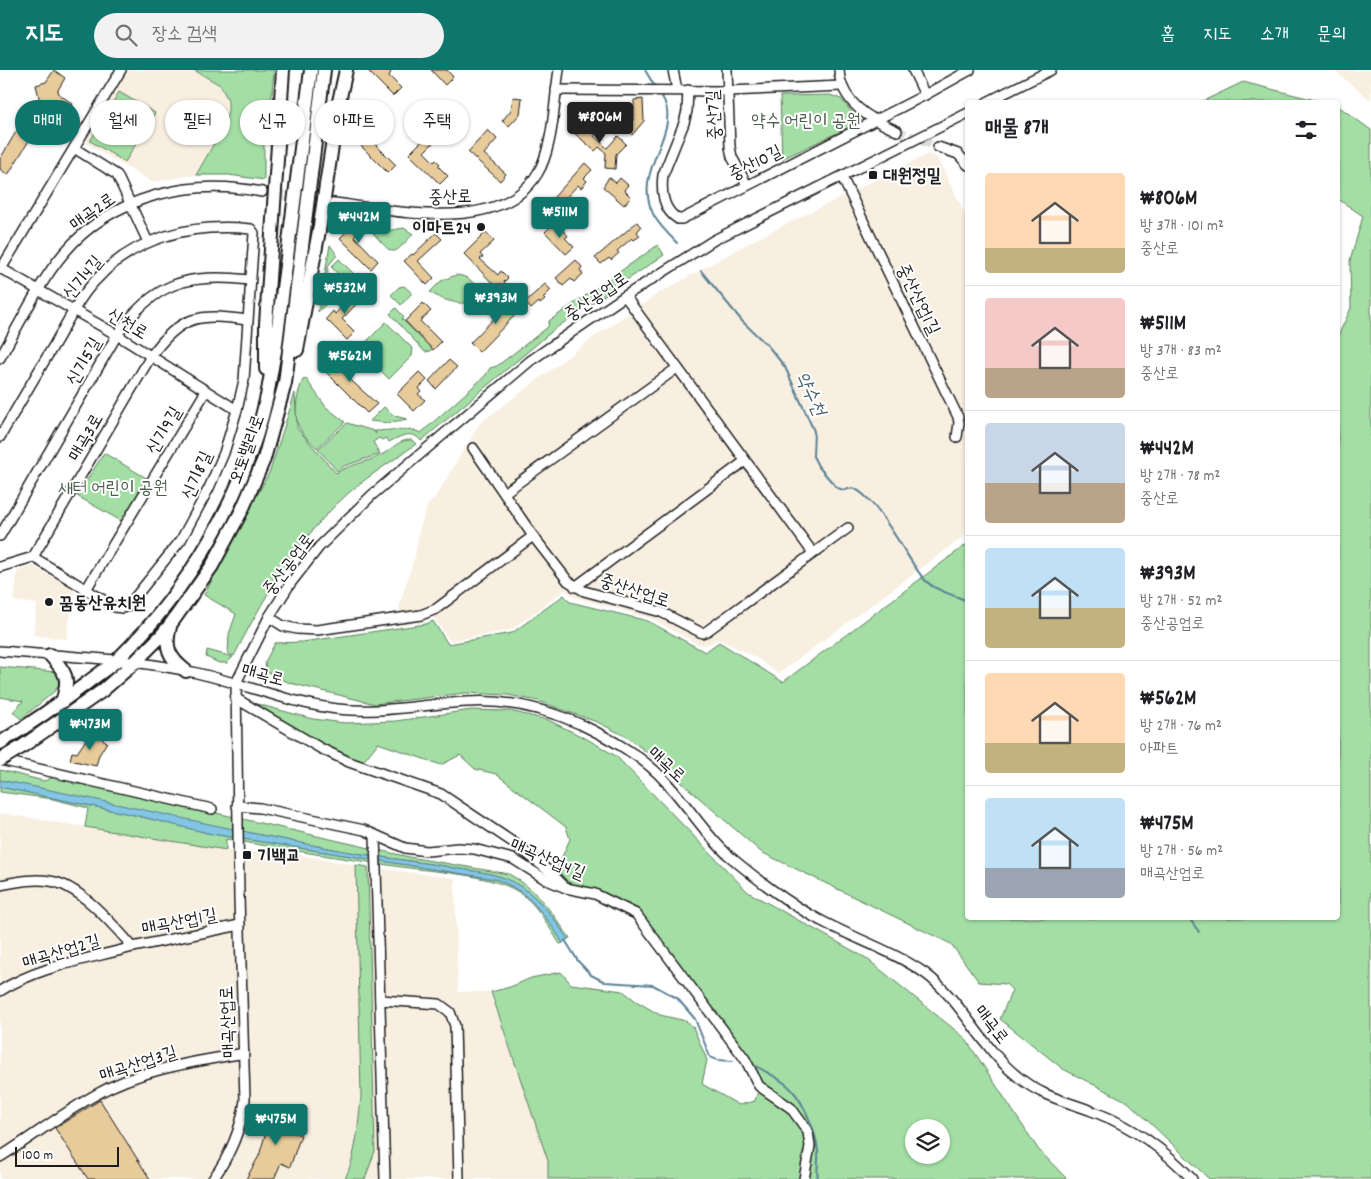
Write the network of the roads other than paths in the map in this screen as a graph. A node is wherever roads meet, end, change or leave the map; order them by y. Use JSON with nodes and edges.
{"nodes":[{"id":1,"x":120,"y":70,"type":"edge"},
{"id":2,"x":311,"y":70,"type":"edge"},
{"id":3,"x":324,"y":70,"type":"edge"},
{"id":4,"x":346,"y":70,"type":"edge"},
{"id":5,"x":559,"y":70,"type":"edge"},
{"id":6,"x":673,"y":70,"type":"edge"},
{"id":7,"x":727,"y":70,"type":"edge"},
{"id":8,"x":839,"y":70,"type":"edge"},
{"id":9,"x":913,"y":70,"type":"edge"},
{"id":10,"x":970,"y":70,"type":"edge"},
{"id":11,"x":1051,"y":70,"type":"edge"},
{"id":12,"x":282,"y":73,"type":"edge"},
{"id":13,"x":841,"y":86,"type":"junction"},
{"id":14,"x":556,"y":90,"type":"junction"},
{"id":15,"x":677,"y":90,"type":"junction"},
{"id":16,"x":688,"y":90,"type":"junction"},
{"id":17,"x":728,"y":91,"type":"junction"},
{"id":18,"x":925,"y":95,"type":"junction"},
{"id":19,"x":991,"y":100,"type":"edge"},
{"id":20,"x":965,"y":115,"type":"edge"},
{"id":21,"x":873,"y":120,"type":"junction"},
{"id":22,"x":897,"y":131,"type":"tunnel mouth"},
{"id":23,"x":938,"y":147,"type":"tunnel mouth"},
{"id":24,"x":74,"y":148,"type":"junction"},
{"id":25,"x":965,"y":162,"type":"edge"},
{"id":26,"x":842,"y":177,"type":"junction"},
{"id":27,"x":747,"y":185,"type":"junction"},
{"id":28,"x":262,"y":192,"type":"tunnel mouth"},
{"id":29,"x":334,"y":203,"type":"tunnel mouth"},
{"id":30,"x":131,"y":204,"type":"junction"},
{"id":31,"x":251,"y":229,"type":"joint"},
{"id":32,"x":148,"y":242,"type":"junction"},
{"id":33,"x":1,"y":268,"type":"edge"},
{"id":34,"x":250,"y":280,"type":"junction"},
{"id":35,"x":40,"y":290,"type":"junction"},
{"id":36,"x":625,"y":296,"type":"junction"},
{"id":37,"x":74,"y":310,"type":"junction"},
{"id":38,"x":248,"y":320,"type":"junction"},
{"id":39,"x":117,"y":335,"type":"junction"},
{"id":40,"x":151,"y":356,"type":"junction"},
{"id":41,"x":0,"y":358,"type":"edge"},
{"id":42,"x":677,"y":368,"type":"junction"},
{"id":43,"x":285,"y":383,"type":"junction"},
{"id":44,"x":206,"y":390,"type":"junction"},
{"id":45,"x":267,"y":397,"type":"junction"},
{"id":46,"x":237,"y":410,"type":"junction"},
{"id":47,"x":0,"y":436,"type":"edge"},
{"id":48,"x":957,"y":437,"type":"dead end"},
{"id":49,"x":473,"y":448,"type":"dead end"},
{"id":50,"x":745,"y":460,"type":"junction"},
{"id":51,"x":504,"y":493,"type":"junction"},
{"id":52,"x":848,"y":528,"type":"dead end"},
{"id":53,"x":0,"y":536,"type":"edge"},
{"id":54,"x":533,"y":536,"type":"junction"},
{"id":55,"x":813,"y":553,"type":"junction"},
{"id":56,"x":33,"y":558,"type":"junction"},
{"id":57,"x":0,"y":567,"type":"edge"},
{"id":58,"x":576,"y":587,"type":"junction"},
{"id":59,"x":87,"y":588,"type":"junction"},
{"id":60,"x":269,"y":617,"type":"junction"},
{"id":61,"x":170,"y":626,"type":"junction"},
{"id":62,"x":0,"y":651,"type":"edge"},
{"id":63,"x":50,"y":655,"type":"junction"},
{"id":64,"x":116,"y":661,"type":"junction"},
{"id":65,"x":134,"y":663,"type":"junction"},
{"id":66,"x":186,"y":671,"type":"junction"},
{"id":67,"x":236,"y":683,"type":"junction"},
{"id":68,"x":235,"y":698,"type":"junction"},
{"id":69,"x":62,"y":702,"type":"junction"},
{"id":70,"x":4,"y":741,"type":"edge"},
{"id":71,"x":0,"y":760,"type":"edge"},
{"id":72,"x":212,"y":808,"type":"dead end"},
{"id":73,"x":237,"y":810,"type":"junction"},
{"id":74,"x":375,"y":839,"type":"junction"},
{"id":75,"x":0,"y":884,"type":"edge"},
{"id":76,"x":566,"y":888,"type":"junction"},
{"id":77,"x":240,"y":925,"type":"junction"},
{"id":78,"x":133,"y":947,"type":"junction"},
{"id":79,"x":0,"y":991,"type":"edge"},
{"id":80,"x":380,"y":1000,"type":"junction"},
{"id":81,"x":244,"y":1053,"type":"junction"},
{"id":82,"x":4,"y":1155,"type":"edge"},
{"id":83,"x":213,"y":1179,"type":"edge"},
{"id":84,"x":385,"y":1179,"type":"edge"},
{"id":85,"x":459,"y":1179,"type":"edge"},
{"id":86,"x":804,"y":1179,"type":"edge"},
{"id":87,"x":1192,"y":1179,"type":"edge"}],
"edges":[{"from":1,"to":24,"type":"street"},
{"from":2,"to":45,"type":"highway","name":"오토밸리로"},
{"from":3,"to":43,"type":"highway","name":"오토밸리로"},
{"from":4,"to":43,"type":"highway"},
{"from":5,"to":14,"type":"street","name":"중산로"},
{"from":6,"to":15,"type":"street"},
{"from":7,"to":17,"type":"street","name":"중산7길"},
{"from":8,"to":13,"type":"street"},
{"from":9,"to":18,"type":"street"},
{"from":10,"to":18,"type":"street","name":"중산10길"},
{"from":11,"to":19,"type":"street"},
{"from":12,"to":45,"type":"highway"},
{"from":13,"to":17,"type":"street"},
{"from":13,"to":21,"type":"street"},
{"from":14,"to":15,"type":"street"},
{"from":14,"to":29,"type":"street","name":"중산로"},
{"from":15,"to":16,"type":"street"},
{"from":16,"to":17,"type":"street"},
{"from":16,"to":27,"type":"street","name":"중산10길"},
{"from":17,"to":27,"type":"street","name":"중산7길"},
{"from":18,"to":21,"type":"street","name":"중산10길"},
{"from":20,"to":26,"type":"street","name":"중산공업로"},
{"from":21,"to":22,"type":"street"},
{"from":21,"to":27,"type":"street","name":"중산10길"},
{"from":23,"to":25,"type":"street"},
{"from":24,"to":30,"type":"street"},
{"from":24,"to":33,"type":"street"},
{"from":26,"to":36,"type":"street","name":"중산공업로"},
{"from":26,"to":48,"type":"street","name":"중산산업1길"},
{"from":28,"to":30,"type":"street","name":"매곡2로"},
{"from":30,"to":32,"type":"street"},
{"from":30,"to":35,"type":"street","name":"매곡2로"},
{"from":31,"to":32,"type":"street","name":"신기4길"},
{"from":31,"to":34,"type":"street","name":"신기8길"},
{"from":32,"to":37,"type":"street","name":"신기4길"},
{"from":33,"to":35,"type":"street","name":"신천로"},
{"from":34,"to":38,"type":"street","name":"신기8길"},
{"from":34,"to":39,"type":"street","name":"신기5길"},
{"from":35,"to":37,"type":"street","name":"신천로"},
{"from":35,"to":41,"type":"street","name":"매곡2로"},
{"from":36,"to":42,"type":"street"},
{"from":36,"to":60,"type":"street","name":"중산공업로"},
{"from":37,"to":39,"type":"street","name":"신천로"},
{"from":37,"to":47,"type":"street","name":"신기4길"},
{"from":38,"to":40,"type":"street","name":"매곡3로"},
{"from":38,"to":46,"type":"street","name":"신기8길"},
{"from":39,"to":40,"type":"street","name":"신천로"},
{"from":39,"to":53,"type":"street","name":"신기5길"},
{"from":40,"to":44,"type":"street","name":"신천로"},
{"from":40,"to":56,"type":"street","name":"매곡3로"},
{"from":42,"to":50,"type":"street"},
{"from":42,"to":51,"type":"street"},
{"from":43,"to":61,"type":"highway","name":"오토밸리로"},
{"from":44,"to":46,"type":"street","name":"신천로"},
{"from":44,"to":59,"type":"street","name":"신기9길"},
{"from":45,"to":64,"type":"highway","name":"오토밸리로"},
{"from":46,"to":59,"type":"street","name":"신기8길"},
{"from":49,"to":51,"type":"street","name":"중산산업로"},
{"from":50,"to":55,"type":"street"},
{"from":50,"to":58,"type":"street"},
{"from":51,"to":54,"type":"street","name":"중산산업로"},
{"from":52,"to":55,"type":"street","name":"중산산업로"},
{"from":54,"to":58,"type":"street","name":"중산산업로"},
{"from":54,"to":60,"type":"street"},
{"from":55,"to":58,"type":"street","name":"중산산업로"},
{"from":56,"to":57,"type":"street"},
{"from":56,"to":59,"type":"street","name":"신기8길"},
{"from":60,"to":67,"type":"street","name":"중산공업로"},
{"from":61,"to":65,"type":"highway","name":"오토밸리로"},
{"from":61,"to":66,"type":"highway"},
{"from":62,"to":63,"type":"street","name":"매곡로"},
{"from":63,"to":64,"type":"street","name":"매곡로"},
{"from":63,"to":69,"type":"highway"},
{"from":64,"to":65,"type":"street","name":"매곡로"},
{"from":64,"to":69,"type":"highway","name":"오토밸리로"},
{"from":65,"to":66,"type":"street","name":"매곡로"},
{"from":65,"to":71,"type":"highway","name":"오토밸리로","bridge":true},
{"from":66,"to":67,"type":"street","name":"매곡로"},
{"from":67,"to":68,"type":"street"},
{"from":67,"to":87,"type":"street","name":"매곡로"},
{"from":68,"to":73,"type":"street"},
{"from":68,"to":76,"type":"street"},
{"from":69,"to":70,"type":"highway","name":"오토밸리로"},
{"from":71,"to":72,"type":"street"},
{"from":73,"to":74,"type":"street","name":"매곡산업4길"},
{"from":73,"to":77,"type":"street","name":"매곡산업로"},
{"from":74,"to":76,"type":"street","name":"매곡산업4길"},
{"from":74,"to":80,"type":"street"},
{"from":75,"to":78,"type":"street","name":"매곡산업1길"},
{"from":76,"to":86,"type":"street","name":"매곡산업4길"},
{"from":77,"to":78,"type":"street","name":"매곡산업1길"},
{"from":77,"to":81,"type":"street","name":"매곡산업로"},
{"from":78,"to":79,"type":"street","name":"매곡산업2길"},
{"from":80,"to":84,"type":"street"},
{"from":80,"to":85,"type":"street"},
{"from":81,"to":82,"type":"street","name":"매곡산업3길"},
{"from":81,"to":83,"type":"street","name":"매곡산업로"}]}
